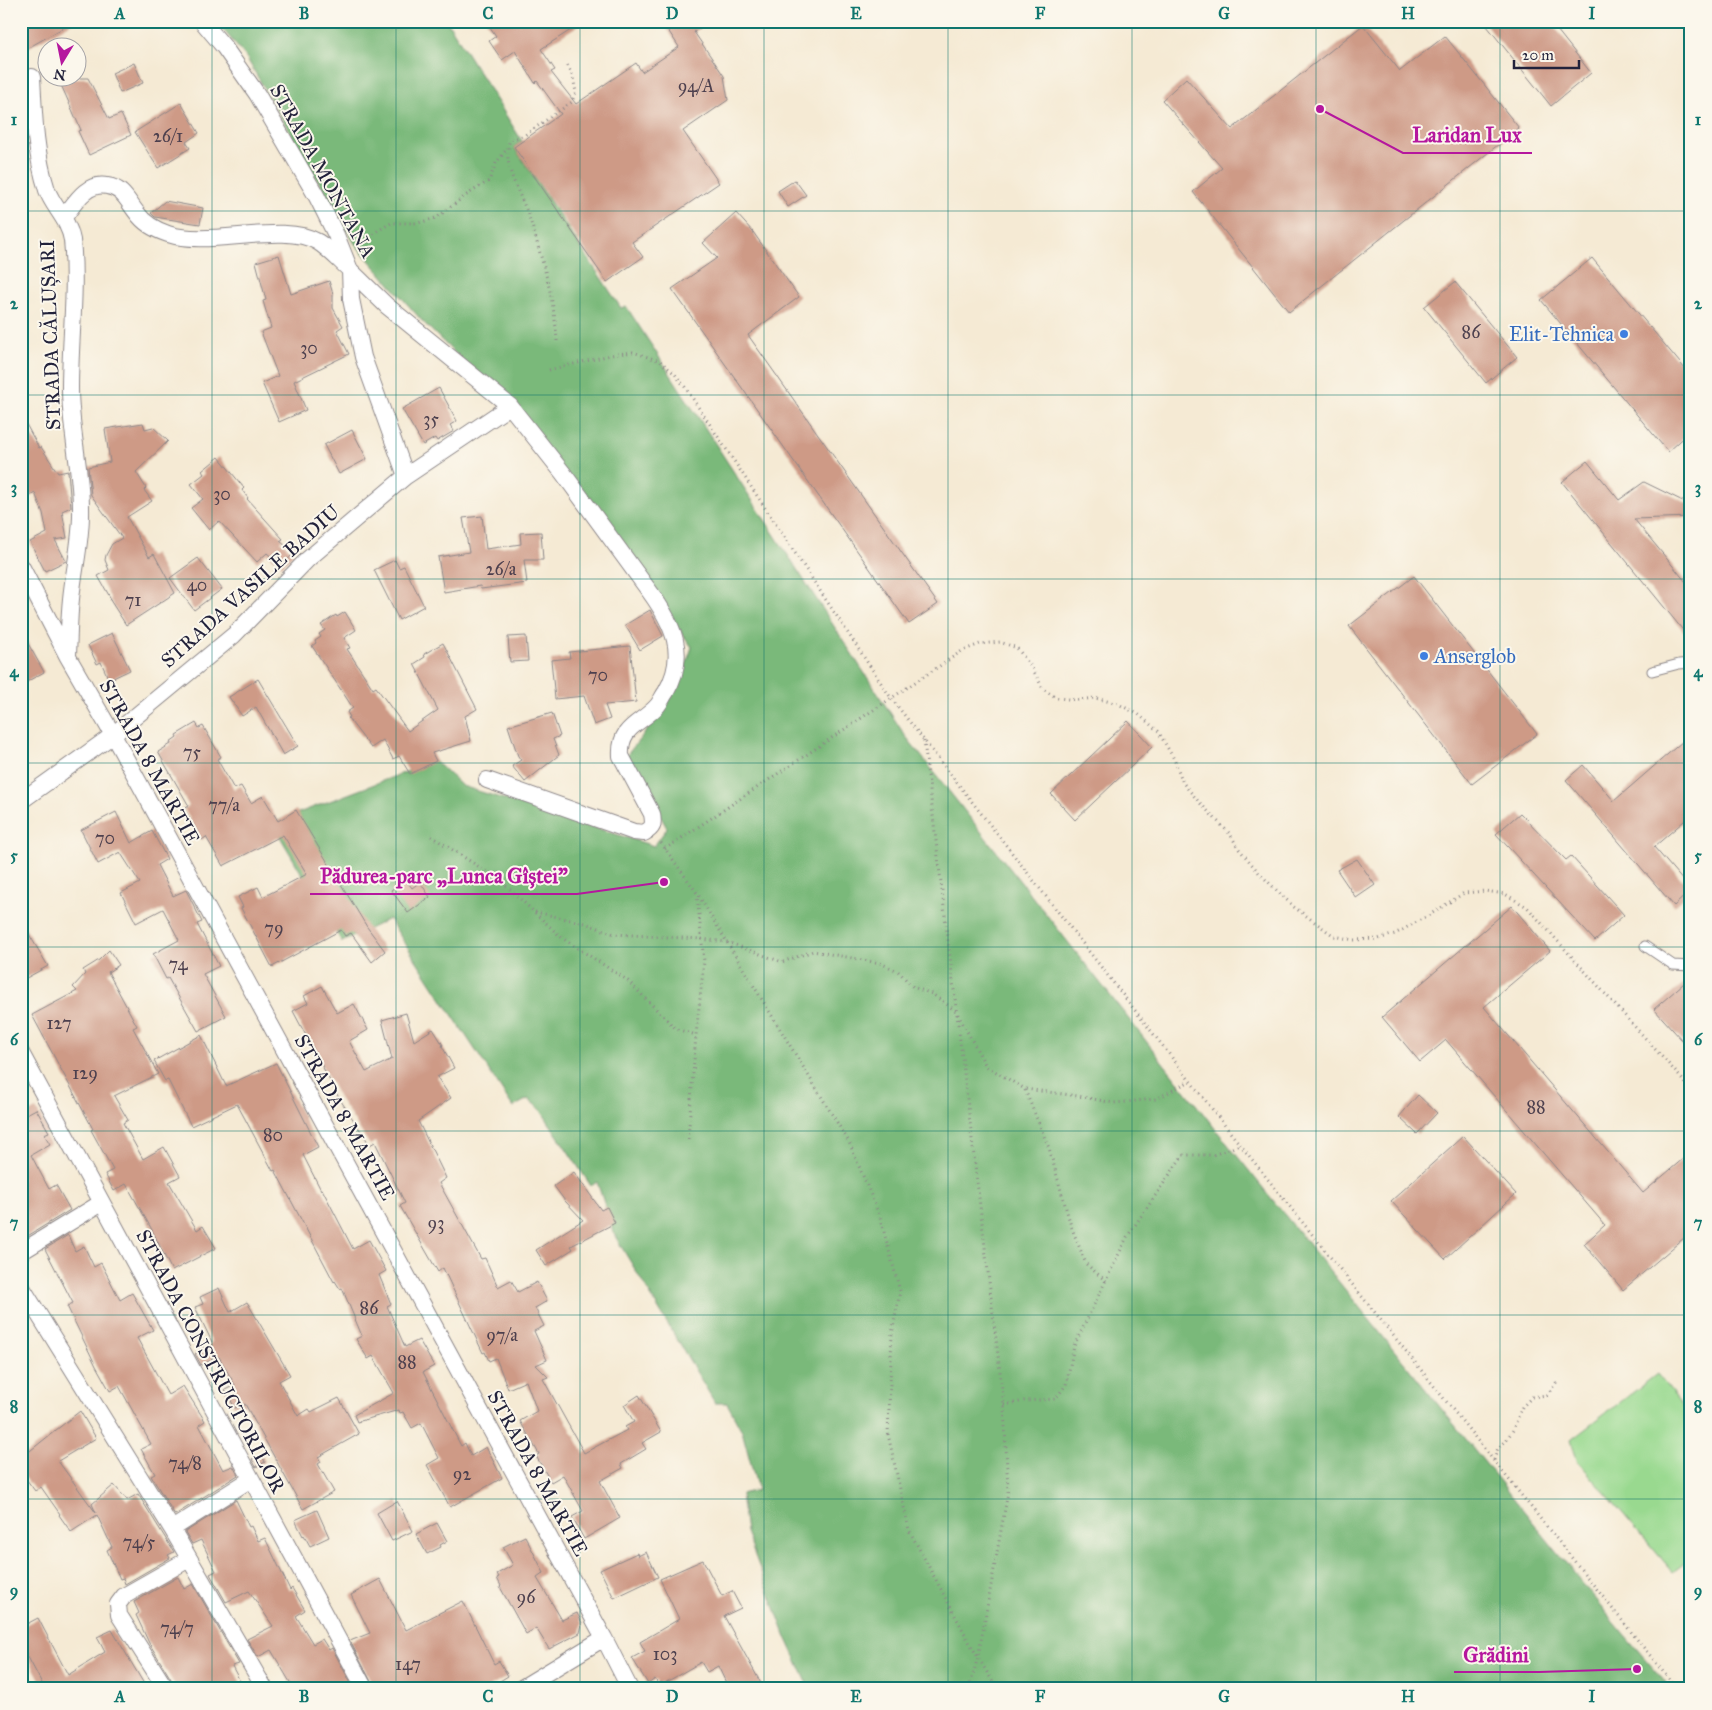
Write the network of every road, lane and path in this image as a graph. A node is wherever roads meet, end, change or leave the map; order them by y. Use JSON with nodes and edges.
{"nodes":[{"id":1,"x":202,"y":21,"type":"edge"},
{"id":2,"x":566,"y":62,"type":"dead end"},
{"id":3,"x":32,"y":77,"type":"dead end"},
{"id":4,"x":507,"y":149,"type":"junction"},
{"id":5,"x":64,"y":217,"type":"junction"},
{"id":6,"x":350,"y":270,"type":"junction"},
{"id":7,"x":556,"y":341,"type":"dead end"},
{"id":8,"x":549,"y":370,"type":"dead end"},
{"id":9,"x":510,"y":406,"type":"junction"},
{"id":10,"x":406,"y":476,"type":"junction"},
{"id":11,"x":21,"y":566,"type":"edge"},
{"id":12,"x":68,"y":657,"type":"junction"},
{"id":13,"x":1691,"y":663,"type":"edge"},
{"id":14,"x":1652,"y":671,"type":"dead end"},
{"id":15,"x":891,"y":698,"type":"junction"},
{"id":16,"x":113,"y":736,"type":"junction"},
{"id":17,"x":924,"y":741,"type":"junction"},
{"id":18,"x":487,"y":780,"type":"dead end"},
{"id":19,"x":21,"y":801,"type":"edge"},
{"id":20,"x":651,"y":829,"type":"junction"},
{"id":21,"x":431,"y":836,"type":"dead end"},
{"id":22,"x":665,"y":849,"type":"junction"},
{"id":23,"x":697,"y":893,"type":"junction"},
{"id":24,"x":535,"y":912,"type":"junction"},
{"id":25,"x":701,"y":939,"type":"junction"},
{"id":26,"x":727,"y":942,"type":"junction"},
{"id":27,"x":1645,"y":946,"type":"dead end"},
{"id":28,"x":1691,"y":966,"type":"edge"},
{"id":29,"x":956,"y":1011,"type":"junction"},
{"id":30,"x":696,"y":1035,"type":"junction"},
{"id":31,"x":21,"y":1053,"type":"edge"},
{"id":32,"x":1190,"y":1081,"type":"junction"},
{"id":33,"x":1025,"y":1089,"type":"junction"},
{"id":34,"x":1691,"y":1089,"type":"edge"},
{"id":35,"x":688,"y":1139,"type":"dead end"},
{"id":36,"x":1240,"y":1145,"type":"junction"},
{"id":37,"x":101,"y":1204,"type":"junction"},
{"id":38,"x":21,"y":1252,"type":"edge"},
{"id":39,"x":1106,"y":1281,"type":"junction"},
{"id":40,"x":21,"y":1286,"type":"edge"},
{"id":41,"x":1558,"y":1380,"type":"dead end"},
{"id":42,"x":1004,"y":1405,"type":"junction"},
{"id":43,"x":1494,"y":1460,"type":"junction"},
{"id":44,"x":251,"y":1479,"type":"junction"},
{"id":45,"x":172,"y":1528,"type":"junction"},
{"id":46,"x":189,"y":1558,"type":"junction"},
{"id":47,"x":604,"y":1638,"type":"junction"},
{"id":48,"x":978,"y":1657,"type":"junction"},
{"id":49,"x":166,"y":1689,"type":"edge"},
{"id":50,"x":265,"y":1689,"type":"edge"},
{"id":51,"x":365,"y":1689,"type":"edge"},
{"id":52,"x":520,"y":1689,"type":"edge"},
{"id":53,"x":630,"y":1689,"type":"edge"},
{"id":54,"x":969,"y":1689,"type":"edge"},
{"id":55,"x":997,"y":1689,"type":"edge"},
{"id":56,"x":1676,"y":1689,"type":"edge"}],
"edges":[{"from":1,"to":6,"type":"street","name":"STRADA MONTANA"},
{"from":2,"to":4,"type":"path"},
{"from":3,"to":5,"type":"street","name":"STRADA CĂLUȘARI"},
{"from":4,"to":6,"type":"path"},
{"from":4,"to":7,"type":"path"},
{"from":5,"to":6,"type":"street"},
{"from":5,"to":12,"type":"street","name":"STRADA CĂLUȘARI"},
{"from":6,"to":9,"type":"street","name":"STRADA MONTANA"},
{"from":6,"to":10,"type":"street"},
{"from":8,"to":15,"type":"path"},
{"from":9,"to":10,"type":"street","name":"STRADA VASILE BADIU"},
{"from":9,"to":20,"type":"street","name":"STRADA MONTANA"},
{"from":10,"to":16,"type":"street","name":"STRADA VASILE BADIU"},
{"from":11,"to":12,"type":"street","name":"STRADA 8 MARTIE"},
{"from":12,"to":16,"type":"street","name":"STRADA 8 MARTIE"},
{"from":13,"to":14,"type":"lane"},
{"from":15,"to":17,"type":"path"},
{"from":15,"to":22,"type":"path"},
{"from":15,"to":34,"type":"path"},
{"from":16,"to":19,"type":"street","name":"STRADA VASILE BADIU"},
{"from":16,"to":47,"type":"street","name":"STRADA 8 MARTIE"},
{"from":17,"to":29,"type":"path"},
{"from":17,"to":32,"type":"path"},
{"from":18,"to":20,"type":"street"},
{"from":20,"to":22,"type":"path"},
{"from":21,"to":24,"type":"path"},
{"from":22,"to":23,"type":"path"},
{"from":23,"to":25,"type":"path"},
{"from":23,"to":26,"type":"path"},
{"from":24,"to":25,"type":"path"},
{"from":24,"to":30,"type":"path"},
{"from":25,"to":26,"type":"path"},
{"from":25,"to":30,"type":"path"},
{"from":26,"to":29,"type":"path"},
{"from":26,"to":48,"type":"path"},
{"from":27,"to":28,"type":"lane"},
{"from":29,"to":33,"type":"path"},
{"from":29,"to":42,"type":"path"},
{"from":30,"to":35,"type":"path"},
{"from":31,"to":37,"type":"street","name":"STRADA CONSTRUCTORILOR"},
{"from":32,"to":33,"type":"path"},
{"from":32,"to":36,"type":"path"},
{"from":33,"to":39,"type":"path"},
{"from":36,"to":39,"type":"path"},
{"from":36,"to":43,"type":"path"},
{"from":37,"to":38,"type":"street"},
{"from":37,"to":44,"type":"street","name":"STRADA CONSTRUCTORILOR"},
{"from":39,"to":42,"type":"path"},
{"from":40,"to":45,"type":"street"},
{"from":41,"to":43,"type":"path"},
{"from":42,"to":48,"type":"path"},
{"from":43,"to":56,"type":"path"},
{"from":44,"to":45,"type":"street"},
{"from":44,"to":51,"type":"street","name":"STRADA CONSTRUCTORILOR"},
{"from":45,"to":46,"type":"street"},
{"from":46,"to":49,"type":"street"},
{"from":46,"to":50,"type":"street"},
{"from":47,"to":52,"type":"street"},
{"from":47,"to":53,"type":"street","name":"STRADA 8 MARTIE"},
{"from":48,"to":54,"type":"path"},
{"from":48,"to":55,"type":"path"}]}
